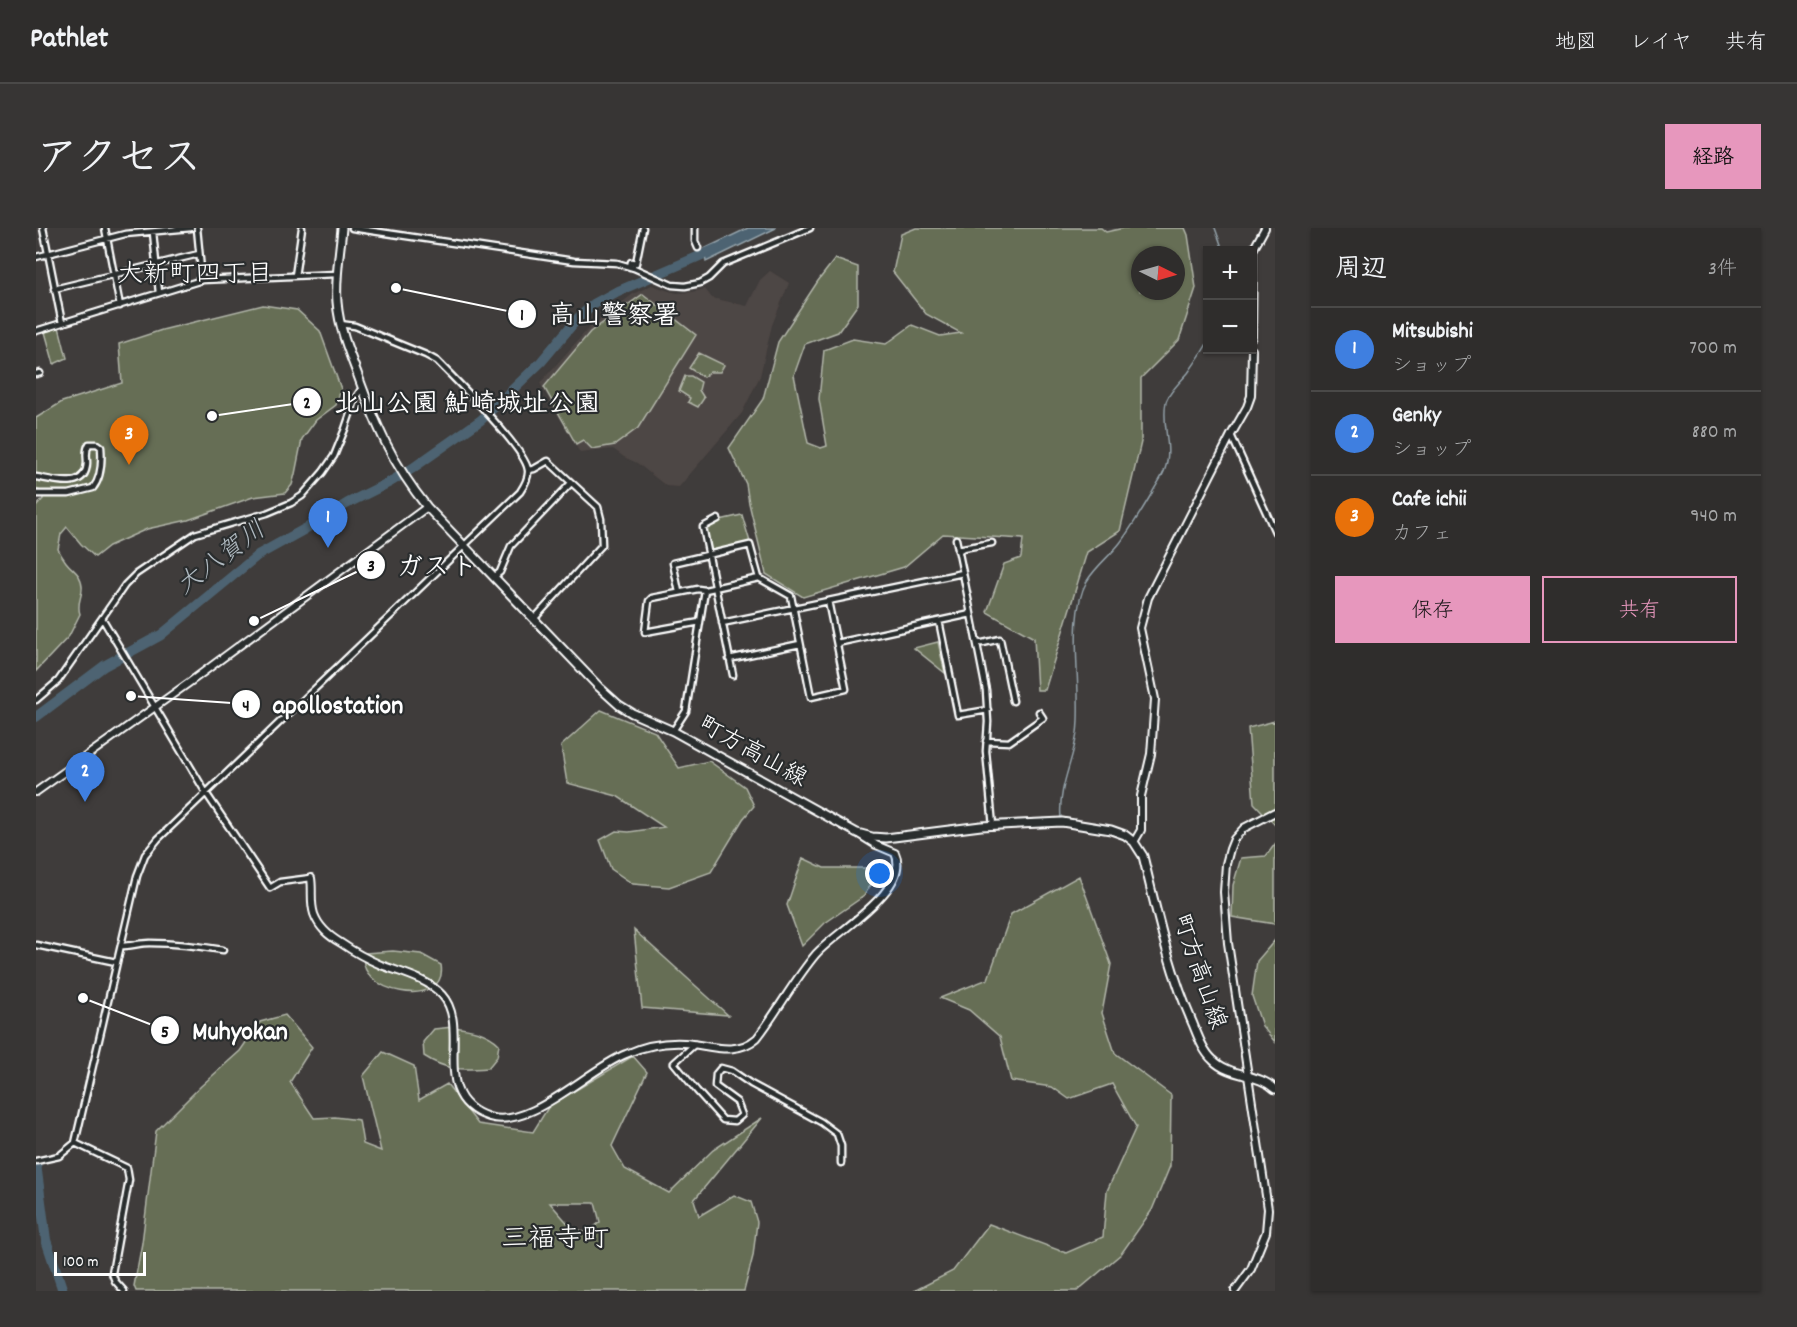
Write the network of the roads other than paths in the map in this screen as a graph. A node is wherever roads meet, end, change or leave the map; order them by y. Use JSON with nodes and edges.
{"nodes":[{"id":1,"x":43,"y":228,"type":"edge"},
{"id":2,"x":105,"y":228,"type":"edge"},
{"id":3,"x":191,"y":228,"type":"edge"},
{"id":4,"x":197,"y":228,"type":"edge"},
{"id":5,"x":302,"y":228,"type":"edge"},
{"id":6,"x":342,"y":228,"type":"edge"},
{"id":7,"x":352,"y":228,"type":"edge"},
{"id":8,"x":643,"y":228,"type":"edge"},
{"id":9,"x":695,"y":228,"type":"edge"},
{"id":10,"x":810,"y":228,"type":"edge"},
{"id":11,"x":1265,"y":228,"type":"edge"},
{"id":12,"x":153,"y":232,"type":"junction"},
{"id":13,"x":106,"y":239,"type":"junction"},
{"id":14,"x":698,"y":248,"type":"dead end"},
{"id":15,"x":199,"y":254,"type":"junction"},
{"id":16,"x":48,"y":255,"type":"junction"},
{"id":17,"x":36,"y":257,"type":"edge"},
{"id":18,"x":156,"y":264,"type":"junction"},
{"id":19,"x":632,"y":267,"type":"junction"},
{"id":20,"x":338,"y":274,"type":"junction"},
{"id":21,"x":114,"y":275,"type":"junction"},
{"id":22,"x":295,"y":276,"type":"junction"},
{"id":23,"x":202,"y":280,"type":"junction"},
{"id":24,"x":54,"y":289,"type":"junction"},
{"id":25,"x":159,"y":293,"type":"junction"},
{"id":26,"x":1252,"y":300,"type":"edge"},
{"id":27,"x":120,"y":306,"type":"junction"},
{"id":28,"x":62,"y":323,"type":"junction"},
{"id":29,"x":340,"y":324,"type":"junction"},
{"id":30,"x":36,"y":331,"type":"edge"},
{"id":31,"x":1252,"y":354,"type":"edge"},
{"id":32,"x":362,"y":388,"type":"junction"},
{"id":33,"x":1231,"y":435,"type":"junction"},
{"id":34,"x":528,"y":470,"type":"junction"},
{"id":35,"x":36,"y":477,"type":"edge"},
{"id":36,"x":571,"y":483,"type":"junction"},
{"id":37,"x":36,"y":494,"type":"edge"},
{"id":38,"x":427,"y":507,"type":"junction"},
{"id":39,"x":718,"y":519,"type":"dead end"},
{"id":40,"x":1275,"y":532,"type":"edge"},
{"id":41,"x":956,"y":539,"type":"dead end"},
{"id":42,"x":992,"y":543,"type":"dead end"},
{"id":43,"x":465,"y":546,"type":"junction"},
{"id":44,"x":958,"y":551,"type":"junction"},
{"id":45,"x":708,"y":555,"type":"junction"},
{"id":46,"x":963,"y":573,"type":"junction"},
{"id":47,"x":494,"y":577,"type":"junction"},
{"id":48,"x":759,"y":578,"type":"junction"},
{"id":49,"x":715,"y":587,"type":"junction"},
{"id":50,"x":705,"y":590,"type":"junction"},
{"id":51,"x":679,"y":592,"type":"junction"},
{"id":52,"x":828,"y":601,"type":"junction"},
{"id":53,"x":793,"y":609,"type":"junction"},
{"id":54,"x":971,"y":614,"type":"junction"},
{"id":55,"x":102,"y":618,"type":"junction"},
{"id":56,"x":534,"y":619,"type":"junction"},
{"id":57,"x":939,"y":621,"type":"junction"},
{"id":58,"x":700,"y":622,"type":"junction"},
{"id":59,"x":722,"y":623,"type":"junction"},
{"id":60,"x":837,"y":643,"type":"junction"},
{"id":61,"x":977,"y":643,"type":"junction"},
{"id":62,"x":800,"y":644,"type":"junction"},
{"id":63,"x":729,"y":659,"type":"junction"},
{"id":64,"x":733,"y":675,"type":"dead end"},
{"id":65,"x":36,"y":700,"type":"edge"},
{"id":66,"x":1013,"y":701,"type":"dead end"},
{"id":67,"x":155,"y":706,"type":"junction"},
{"id":68,"x":988,"y":710,"type":"junction"},
{"id":69,"x":1039,"y":712,"type":"dead end"},
{"id":70,"x":673,"y":731,"type":"junction"},
{"id":71,"x":986,"y":741,"type":"junction"},
{"id":72,"x":36,"y":792,"type":"edge"},
{"id":73,"x":206,"y":793,"type":"junction"},
{"id":74,"x":1275,"y":812,"type":"edge"},
{"id":75,"x":993,"y":826,"type":"junction"},
{"id":76,"x":857,"y":833,"type":"junction"},
{"id":77,"x":1134,"y":842,"type":"junction"},
{"id":78,"x":311,"y":878,"type":"joint"},
{"id":79,"x":36,"y":945,"type":"edge"},
{"id":80,"x":121,"y":946,"type":"junction"},
{"id":81,"x":223,"y":950,"type":"dead end"},
{"id":82,"x":116,"y":962,"type":"junction"},
{"id":83,"x":695,"y":1044,"type":"junction"},
{"id":84,"x":1249,"y":1077,"type":"junction"},
{"id":85,"x":1275,"y":1089,"type":"edge"},
{"id":86,"x":75,"y":1143,"type":"junction"},
{"id":87,"x":36,"y":1161,"type":"edge"},
{"id":88,"x":841,"y":1163,"type":"dead end"},
{"id":89,"x":124,"y":1291,"type":"edge"},
{"id":90,"x":1234,"y":1291,"type":"edge"}],
"edges":[{"from":1,"to":16,"type":"street"},
{"from":2,"to":13,"type":"street"},
{"from":3,"to":12,"type":"street"},
{"from":4,"to":15,"type":"street"},
{"from":5,"to":22,"type":"street"},
{"from":6,"to":20,"type":"main road","name":"町方高山線"},
{"from":7,"to":19,"type":"street"},
{"from":8,"to":19,"type":"street"},
{"from":9,"to":14,"type":"street"},
{"from":10,"to":19,"type":"street"},
{"from":11,"to":26,"type":"street"},
{"from":12,"to":13,"type":"street"},
{"from":12,"to":18,"type":"street"},
{"from":13,"to":16,"type":"street"},
{"from":13,"to":21,"type":"street"},
{"from":15,"to":18,"type":"street"},
{"from":15,"to":23,"type":"street"},
{"from":16,"to":17,"type":"street"},
{"from":16,"to":24,"type":"street"},
{"from":18,"to":21,"type":"street"},
{"from":18,"to":25,"type":"street"},
{"from":20,"to":22,"type":"street"},
{"from":20,"to":29,"type":"main road","name":"町方高山線"},
{"from":21,"to":24,"type":"street"},
{"from":21,"to":27,"type":"street"},
{"from":22,"to":23,"type":"street"},
{"from":23,"to":25,"type":"street"},
{"from":24,"to":28,"type":"street"},
{"from":25,"to":27,"type":"street"},
{"from":27,"to":28,"type":"street"},
{"from":28,"to":30,"type":"street"},
{"from":29,"to":32,"type":"main road","name":"町方高山線"},
{"from":29,"to":34,"type":"street"},
{"from":31,"to":33,"type":"street"},
{"from":32,"to":38,"type":"main road","name":"町方高山線"},
{"from":32,"to":55,"type":"street"},
{"from":33,"to":40,"type":"street"},
{"from":33,"to":77,"type":"street"},
{"from":34,"to":36,"type":"street"},
{"from":34,"to":43,"type":"street"},
{"from":35,"to":37,"type":"street"},
{"from":36,"to":47,"type":"street"},
{"from":36,"to":56,"type":"street"},
{"from":38,"to":43,"type":"main road","name":"町方高山線"},
{"from":38,"to":67,"type":"street"},
{"from":39,"to":45,"type":"street"},
{"from":41,"to":44,"type":"street"},
{"from":42,"to":44,"type":"street"},
{"from":43,"to":47,"type":"main road","name":"町方高山線"},
{"from":43,"to":73,"type":"street"},
{"from":44,"to":46,"type":"street"},
{"from":45,"to":48,"type":"street"},
{"from":45,"to":49,"type":"street"},
{"from":45,"to":51,"type":"street"},
{"from":46,"to":52,"type":"street"},
{"from":46,"to":54,"type":"street"},
{"from":47,"to":56,"type":"main road","name":"町方高山線"},
{"from":48,"to":49,"type":"street"},
{"from":48,"to":53,"type":"street"},
{"from":49,"to":50,"type":"street"},
{"from":49,"to":59,"type":"street"},
{"from":50,"to":51,"type":"street"},
{"from":50,"to":58,"type":"street"},
{"from":51,"to":58,"type":"street"},
{"from":52,"to":53,"type":"street"},
{"from":52,"to":60,"type":"street"},
{"from":53,"to":59,"type":"street"},
{"from":53,"to":62,"type":"street"},
{"from":54,"to":57,"type":"street"},
{"from":54,"to":61,"type":"street"},
{"from":55,"to":65,"type":"street"},
{"from":55,"to":67,"type":"street"},
{"from":56,"to":70,"type":"main road","name":"町方高山線"},
{"from":57,"to":60,"type":"street"},
{"from":57,"to":68,"type":"street"},
{"from":58,"to":70,"type":"street"},
{"from":59,"to":63,"type":"street"},
{"from":60,"to":62,"type":"street"},
{"from":61,"to":66,"type":"street"},
{"from":61,"to":68,"type":"street"},
{"from":62,"to":63,"type":"street"},
{"from":63,"to":64,"type":"street"},
{"from":67,"to":72,"type":"street"},
{"from":67,"to":73,"type":"street"},
{"from":68,"to":71,"type":"street"},
{"from":69,"to":71,"type":"street"},
{"from":70,"to":76,"type":"main road","name":"町方高山線"},
{"from":71,"to":75,"type":"street"},
{"from":73,"to":78,"type":"street"},
{"from":73,"to":80,"type":"street"},
{"from":74,"to":84,"type":"street"},
{"from":75,"to":76,"type":"main road","name":"町方高山線"},
{"from":75,"to":77,"type":"main road","name":"町方高山線"},
{"from":76,"to":83,"type":"street"},
{"from":77,"to":84,"type":"main road","name":"町方高山線"},
{"from":78,"to":83,"type":"street"},
{"from":79,"to":82,"type":"street"},
{"from":80,"to":81,"type":"street"},
{"from":80,"to":82,"type":"street"},
{"from":82,"to":86,"type":"street"},
{"from":83,"to":88,"type":"street"},
{"from":84,"to":85,"type":"main road","name":"町方高山線"},
{"from":84,"to":90,"type":"street"},
{"from":86,"to":87,"type":"street"},
{"from":86,"to":89,"type":"street"}]}
